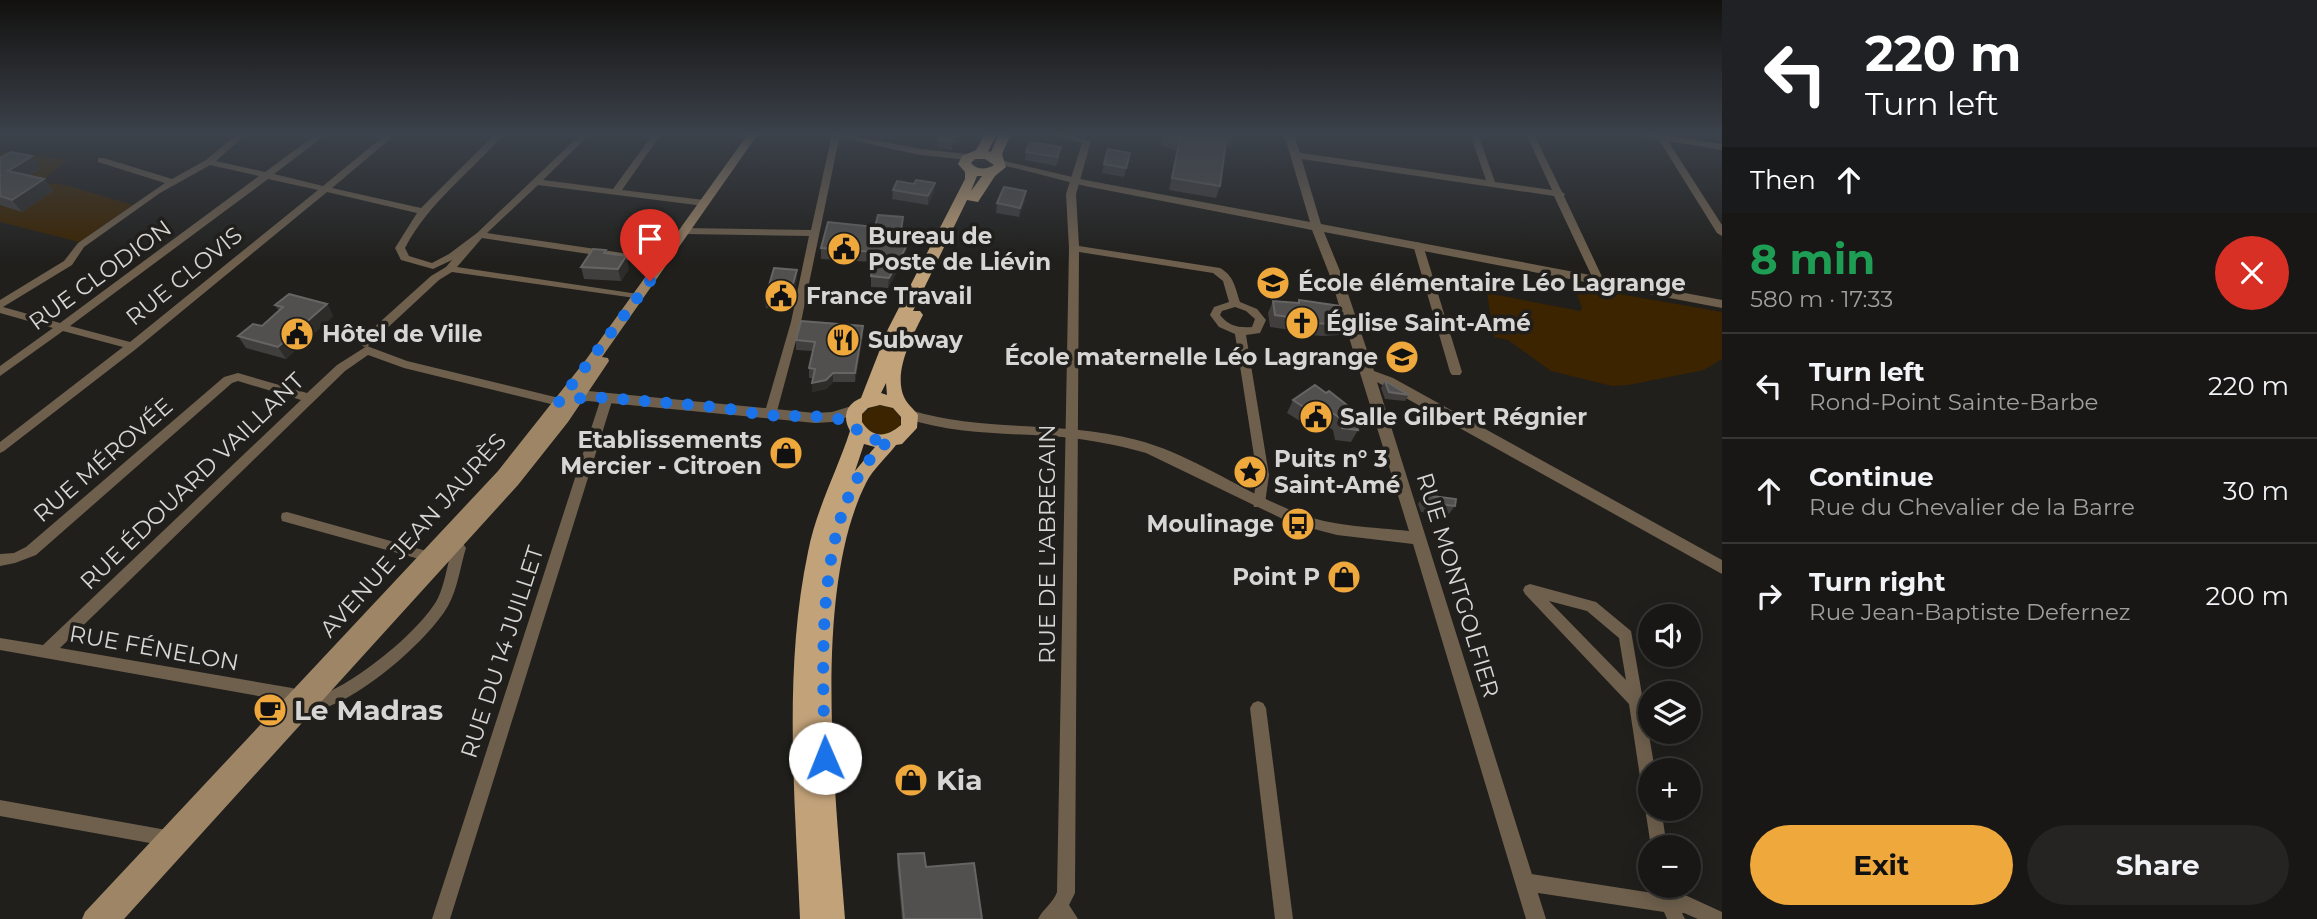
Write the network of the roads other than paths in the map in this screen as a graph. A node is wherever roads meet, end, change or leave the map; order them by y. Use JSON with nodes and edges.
{"nodes":[{"id":1,"x":156,"y":177,"type":"edge"},
{"id":2,"x":182,"y":177,"type":"edge"},
{"id":3,"x":266,"y":177,"type":"edge"},
{"id":4,"x":276,"y":177,"type":"edge"},
{"id":5,"x":339,"y":177,"type":"edge"},
{"id":6,"x":458,"y":177,"type":"edge"},
{"id":7,"x":540,"y":177,"type":"edge"},
{"id":8,"x":627,"y":177,"type":"edge"},
{"id":9,"x":723,"y":177,"type":"edge"},
{"id":10,"x":731,"y":177,"type":"edge"},
{"id":11,"x":826,"y":177,"type":"edge"},
{"id":12,"x":978,"y":177,"type":"edge"},
{"id":13,"x":1054,"y":177,"type":"edge"},
{"id":14,"x":1074,"y":177,"type":"edge"},
{"id":15,"x":1301,"y":177,"type":"edge"},
{"id":16,"x":1448,"y":177,"type":"edge"},
{"id":17,"x":1489,"y":177,"type":"edge"},
{"id":18,"x":1549,"y":177,"type":"edge"},
{"id":19,"x":1687,"y":177,"type":"edge"},
{"id":20,"x":1073,"y":181,"type":"junction"},
{"id":21,"x":173,"y":182,"type":"junction"},
{"id":22,"x":535,"y":182,"type":"junction"},
{"id":23,"x":1491,"y":183,"type":"junction"},
{"id":24,"x":324,"y":189,"type":"junction"},
{"id":25,"x":616,"y":192,"type":"junction"},
{"id":26,"x":1556,"y":193,"type":"junction"},
{"id":27,"x":704,"y":203,"type":"junction"},
{"id":28,"x":424,"y":212,"type":"junction"},
{"id":29,"x":1316,"y":226,"type":"junction"},
{"id":30,"x":690,"y":231,"type":"junction"},
{"id":31,"x":815,"y":233,"type":"junction"},
{"id":32,"x":1722,"y":233,"type":"edge"},
{"id":33,"x":480,"y":235,"type":"junction"},
{"id":34,"x":1418,"y":245,"type":"junction"},
{"id":35,"x":1074,"y":248,"type":"junction"},
{"id":36,"x":663,"y":262,"type":"junction"},
{"id":37,"x":443,"y":267,"type":"junction"},
{"id":38,"x":1599,"y":281,"type":"junction"},
{"id":39,"x":638,"y":297,"type":"junction"},
{"id":40,"x":1235,"y":304,"type":"junction"},
{"id":41,"x":1722,"y":304,"type":"edge"},
{"id":42,"x":0,"y":307,"type":"edge"},
{"id":43,"x":61,"y":327,"type":"junction"},
{"id":44,"x":1240,"y":331,"type":"junction"},
{"id":45,"x":132,"y":346,"type":"junction"},
{"id":46,"x":365,"y":347,"type":"junction"},
{"id":47,"x":0,"y":372,"type":"edge"},
{"id":48,"x":1456,"y":372,"type":"dead end"},
{"id":49,"x":1367,"y":374,"type":"junction"},
{"id":50,"x":887,"y":376,"type":"junction"},
{"id":51,"x":578,"y":397,"type":"junction"},
{"id":52,"x":309,"y":398,"type":"junction"},
{"id":53,"x":607,"y":398,"type":"junction"},
{"id":54,"x":559,"y":402,"type":"junction"},
{"id":55,"x":904,"y":409,"type":"junction"},
{"id":56,"x":770,"y":415,"type":"junction"},
{"id":57,"x":859,"y":417,"type":"junction"},
{"id":58,"x":937,"y":424,"type":"junction"},
{"id":59,"x":1070,"y":433,"type":"junction"},
{"id":60,"x":898,"y":436,"type":"junction"},
{"id":61,"x":0,"y":448,"type":"edge"},
{"id":62,"x":1259,"y":503,"type":"junction"},
{"id":63,"x":287,"y":517,"type":"dead end"},
{"id":64,"x":1417,"y":538,"type":"junction"},
{"id":65,"x":455,"y":545,"type":"junction"},
{"id":66,"x":430,"y":558,"type":"junction"},
{"id":67,"x":0,"y":560,"type":"edge"},
{"id":68,"x":1722,"y":568,"type":"edge"},
{"id":69,"x":0,"y":644,"type":"edge"},
{"id":70,"x":45,"y":653,"type":"junction"},
{"id":71,"x":304,"y":701,"type":"junction"},
{"id":72,"x":1636,"y":701,"type":"junction"},
{"id":73,"x":1258,"y":708,"type":"dead end"},
{"id":74,"x":1645,"y":758,"type":"edge"},
{"id":75,"x":0,"y":808,"type":"edge"},
{"id":76,"x":174,"y":839,"type":"junction"},
{"id":77,"x":1525,"y":882,"type":"junction"},
{"id":78,"x":1672,"y":911,"type":"edge"},
{"id":79,"x":1064,"y":912,"type":"edge"},
{"id":80,"x":92,"y":919,"type":"edge"},
{"id":81,"x":111,"y":919,"type":"edge"},
{"id":82,"x":441,"y":919,"type":"edge"},
{"id":83,"x":812,"y":919,"type":"edge"},
{"id":84,"x":833,"y":919,"type":"edge"},
{"id":85,"x":1047,"y":919,"type":"edge"},
{"id":86,"x":1284,"y":919,"type":"edge"},
{"id":87,"x":1536,"y":919,"type":"edge"},
{"id":88,"x":1717,"y":919,"type":"edge"}],
"edges":[{"from":1,"to":21,"type":"street"},
{"from":2,"to":21,"type":"street"},
{"from":3,"to":43,"type":"street","name":"RUE CLODION"},
{"from":4,"to":24,"type":"street"},
{"from":5,"to":24,"type":"street","name":"RUE CLOVIS"},
{"from":6,"to":28,"type":"street"},
{"from":7,"to":22,"type":"street","name":"RUE ÉDOUARD VAILLANT"},
{"from":8,"to":25,"type":"street"},
{"from":9,"to":27,"type":"main road"},
{"from":10,"to":30,"type":"main road"},
{"from":11,"to":31,"type":"street"},
{"from":12,"to":50,"type":"main road"},
{"from":13,"to":20,"type":"street"},
{"from":14,"to":20,"type":"street"},
{"from":15,"to":29,"type":"street","name":"RUE MONTGOLFIER"},
{"from":16,"to":23,"type":"street"},
{"from":17,"to":23,"type":"street"},
{"from":18,"to":26,"type":"street"},
{"from":19,"to":32,"type":"street"},
{"from":20,"to":29,"type":"street"},
{"from":20,"to":35,"type":"street","name":"RUE DE L'ABREGAIN"},
{"from":21,"to":42,"type":"street"},
{"from":22,"to":25,"type":"street"},
{"from":22,"to":33,"type":"street","name":"RUE ÉDOUARD VAILLANT"},
{"from":23,"to":26,"type":"street"},
{"from":24,"to":28,"type":"street"},
{"from":24,"to":45,"type":"street","name":"RUE CLOVIS"},
{"from":25,"to":27,"type":"street"},
{"from":26,"to":38,"type":"street"},
{"from":27,"to":30,"type":"main road"},
{"from":28,"to":37,"type":"street"},
{"from":29,"to":34,"type":"street"},
{"from":29,"to":49,"type":"street","name":"RUE MONTGOLFIER"},
{"from":30,"to":31,"type":"street"},
{"from":30,"to":36,"type":"main road","name":"AVENUE JEAN JAURÈS"},
{"from":30,"to":51,"type":"main road","name":"AVENUE JEAN JAURÈS"},
{"from":31,"to":56,"type":"street"},
{"from":33,"to":36,"type":"street"},
{"from":33,"to":37,"type":"street","name":"RUE ÉDOUARD VAILLANT"},
{"from":34,"to":38,"type":"street"},
{"from":34,"to":48,"type":"street"},
{"from":35,"to":40,"type":"street"},
{"from":35,"to":59,"type":"street","name":"RUE DE L'ABREGAIN"},
{"from":36,"to":39,"type":"main road","name":"AVENUE JEAN JAURÈS"},
{"from":37,"to":39,"type":"street"},
{"from":37,"to":46,"type":"street","name":"RUE ÉDOUARD VAILLANT"},
{"from":38,"to":41,"type":"street"},
{"from":39,"to":54,"type":"main road","name":"AVENUE JEAN JAURÈS"},
{"from":40,"to":44,"type":"street"},
{"from":40,"to":44,"type":"street"},
{"from":42,"to":43,"type":"street"},
{"from":43,"to":45,"type":"street"},
{"from":43,"to":47,"type":"street","name":"RUE CLODION"},
{"from":44,"to":62,"type":"street"},
{"from":45,"to":61,"type":"street","name":"RUE CLOVIS"},
{"from":46,"to":52,"type":"street","name":"RUE ÉDOUARD VAILLANT"},
{"from":46,"to":54,"type":"street"},
{"from":49,"to":64,"type":"street","name":"RUE MONTGOLFIER"},
{"from":49,"to":68,"type":"street"},
{"from":50,"to":55,"type":"main road"},
{"from":50,"to":57,"type":"main road"},
{"from":51,"to":53,"type":"street"},
{"from":51,"to":54,"type":"street"},
{"from":51,"to":65,"type":"main road","name":"AVENUE JEAN JAURÈS"},
{"from":52,"to":67,"type":"street","name":"RUE MÉROVÉE"},
{"from":52,"to":70,"type":"street","name":"RUE ÉDOUARD VAILLANT"},
{"from":53,"to":56,"type":"street"},
{"from":53,"to":82,"type":"street","name":"RUE DU 14 JUILLET"},
{"from":54,"to":66,"type":"main road","name":"AVENUE JEAN JAURÈS"},
{"from":55,"to":57,"type":"main road"},
{"from":55,"to":58,"type":"street"},
{"from":55,"to":60,"type":"main road"},
{"from":56,"to":57,"type":"street"},
{"from":57,"to":60,"type":"main road"},
{"from":57,"to":83,"type":"main road"},
{"from":58,"to":59,"type":"street"},
{"from":58,"to":60,"type":"street"},
{"from":59,"to":62,"type":"street"},
{"from":59,"to":79,"type":"street","name":"RUE DE L'ABREGAIN"},
{"from":60,"to":84,"type":"main road"},
{"from":62,"to":64,"type":"street"},
{"from":63,"to":66,"type":"street"},
{"from":64,"to":77,"type":"street","name":"RUE MONTGOLFIER"},
{"from":65,"to":71,"type":"main road","name":"AVENUE JEAN JAURÈS"},
{"from":65,"to":71,"type":"street","name":"AVENUE JEAN JAURÈS"},
{"from":66,"to":71,"type":"main road","name":"AVENUE JEAN JAURÈS"},
{"from":69,"to":70,"type":"street","name":"RUE FÉNELON"},
{"from":70,"to":71,"type":"street","name":"RUE FÉNELON"},
{"from":71,"to":76,"type":"main road","name":"AVENUE JEAN JAURÈS"},
{"from":72,"to":72,"type":"street"},
{"from":72,"to":74,"type":"street"},
{"from":73,"to":86,"type":"street"},
{"from":75,"to":76,"type":"street"},
{"from":76,"to":80,"type":"main road","name":"AVENUE JEAN JAURÈS"},
{"from":76,"to":81,"type":"main road","name":"AVENUE JEAN JAURÈS"},
{"from":77,"to":78,"type":"street"},
{"from":77,"to":87,"type":"street","name":"RUE MONTGOLFIER"},
{"from":78,"to":88,"type":"street"},
{"from":79,"to":85,"type":"street"}]}
